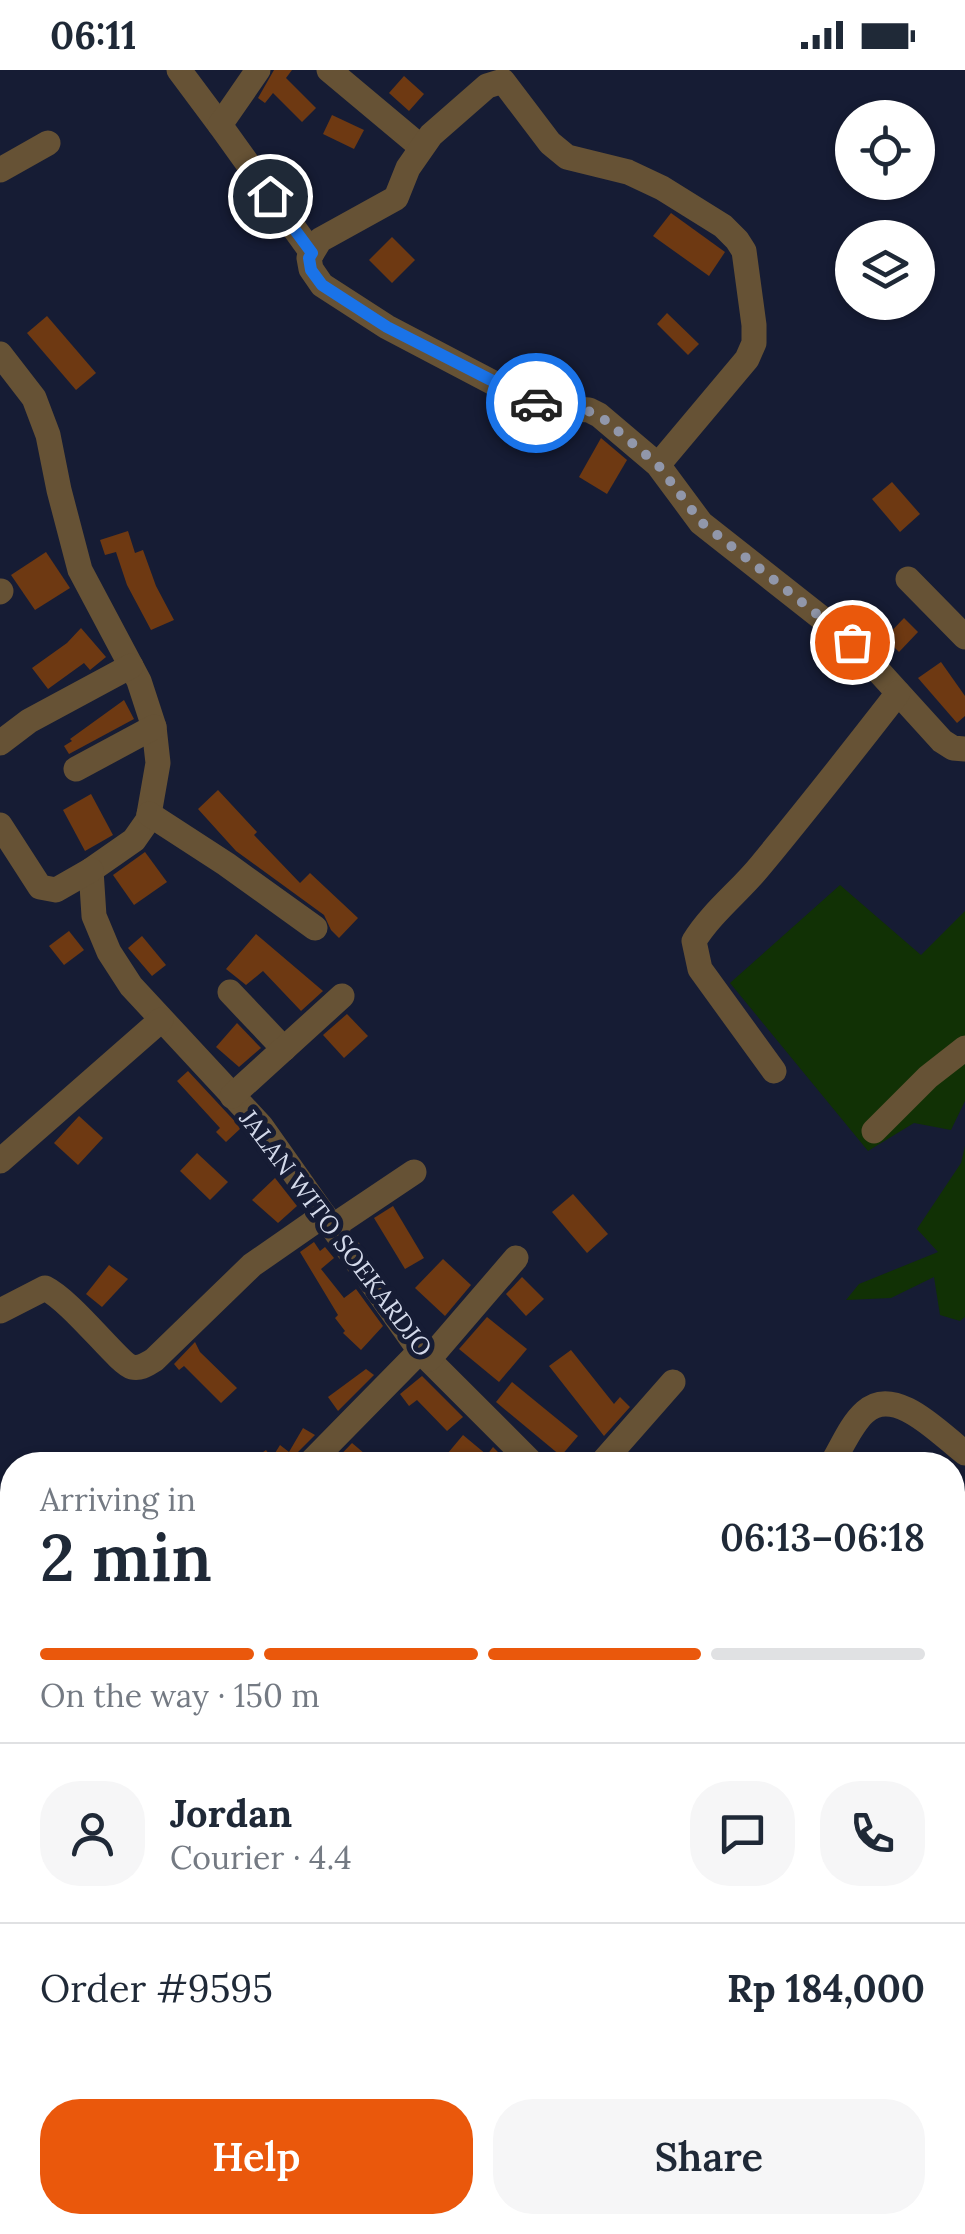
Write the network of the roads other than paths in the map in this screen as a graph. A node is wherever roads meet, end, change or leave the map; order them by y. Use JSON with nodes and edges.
{"nodes":[{"id":1,"x":179,"y":70,"type":"edge"},
{"id":2,"x":258,"y":70,"type":"edge"},
{"id":3,"x":329,"y":70,"type":"edge"},
{"id":4,"x":220,"y":125,"type":"junction"},
{"id":5,"x":48,"y":143,"type":"dead end"},
{"id":6,"x":421,"y":147,"type":"junction"},
{"id":7,"x":0,"y":170,"type":"edge"},
{"id":8,"x":312,"y":253,"type":"junction"},
{"id":9,"x":0,"y":354,"type":"edge"},
{"id":10,"x":658,"y":465,"type":"junction"},
{"id":11,"x":908,"y":580,"type":"dead end"},
{"id":12,"x":965,"y":637,"type":"edge"},
{"id":13,"x":131,"y":666,"type":"junction"},
{"id":14,"x":898,"y":693,"type":"junction"},
{"id":15,"x":154,"y":726,"type":"junction"},
{"id":16,"x":0,"y":743,"type":"edge"},
{"id":17,"x":965,"y":750,"type":"edge"},
{"id":18,"x":76,"y":769,"type":"dead end"},
{"id":19,"x":150,"y":814,"type":"junction"},
{"id":20,"x":0,"y":826,"type":"edge"},
{"id":21,"x":91,"y":870,"type":"junction"},
{"id":22,"x":314,"y":928,"type":"dead end"},
{"id":23,"x":230,"y":992,"type":"dead end"},
{"id":24,"x":342,"y":996,"type":"dead end"},
{"id":25,"x":162,"y":1020,"type":"junction"},
{"id":26,"x":965,"y":1048,"type":"edge"},
{"id":27,"x":284,"y":1049,"type":"junction"},
{"id":28,"x":774,"y":1071,"type":"dead end"},
{"id":29,"x":232,"y":1096,"type":"junction"},
{"id":30,"x":874,"y":1131,"type":"dead end"},
{"id":31,"x":0,"y":1161,"type":"edge"},
{"id":32,"x":414,"y":1172,"type":"dead end"},
{"id":33,"x":328,"y":1221,"type":"junction"},
{"id":34,"x":516,"y":1258,"type":"dead end"},
{"id":35,"x":0,"y":1311,"type":"edge"},
{"id":36,"x":425,"y":1355,"type":"junction"},
{"id":37,"x":673,"y":1382,"type":"dead end"},
{"id":38,"x":322,"y":1452,"type":"edge"},
{"id":39,"x":521,"y":1452,"type":"edge"},
{"id":40,"x":611,"y":1452,"type":"edge"},
{"id":41,"x":840,"y":1452,"type":"edge"},
{"id":42,"x":964,"y":1452,"type":"edge"}],
"edges":[{"from":1,"to":4,"type":"street"},
{"from":2,"to":4,"type":"street"},
{"from":3,"to":6,"type":"street"},
{"from":4,"to":8,"type":"street"},
{"from":5,"to":7,"type":"street"},
{"from":6,"to":8,"type":"street"},
{"from":6,"to":10,"type":"street"},
{"from":8,"to":10,"type":"street"},
{"from":9,"to":13,"type":"street"},
{"from":10,"to":14,"type":"street"},
{"from":11,"to":12,"type":"street"},
{"from":13,"to":15,"type":"street"},
{"from":13,"to":16,"type":"street"},
{"from":14,"to":17,"type":"street"},
{"from":14,"to":28,"type":"street"},
{"from":15,"to":18,"type":"street"},
{"from":15,"to":19,"type":"street"},
{"from":19,"to":21,"type":"street"},
{"from":19,"to":22,"type":"street"},
{"from":20,"to":21,"type":"street"},
{"from":21,"to":25,"type":"street","name":"JALAN WITO SOEKARDJO"},
{"from":23,"to":27,"type":"street"},
{"from":24,"to":27,"type":"street"},
{"from":25,"to":29,"type":"street","name":"JALAN WITO SOEKARDJO"},
{"from":25,"to":31,"type":"street"},
{"from":26,"to":30,"type":"street"},
{"from":27,"to":29,"type":"street"},
{"from":29,"to":33,"type":"street","name":"JALAN WITO SOEKARDJO"},
{"from":32,"to":33,"type":"street"},
{"from":33,"to":35,"type":"street"},
{"from":33,"to":36,"type":"street","name":"JALAN WITO SOEKARDJO"},
{"from":34,"to":36,"type":"street"},
{"from":36,"to":38,"type":"street"},
{"from":36,"to":39,"type":"street","name":"JALAN WITO SOEKARDJO"},
{"from":37,"to":40,"type":"street"},
{"from":41,"to":42,"type":"street"}]}
